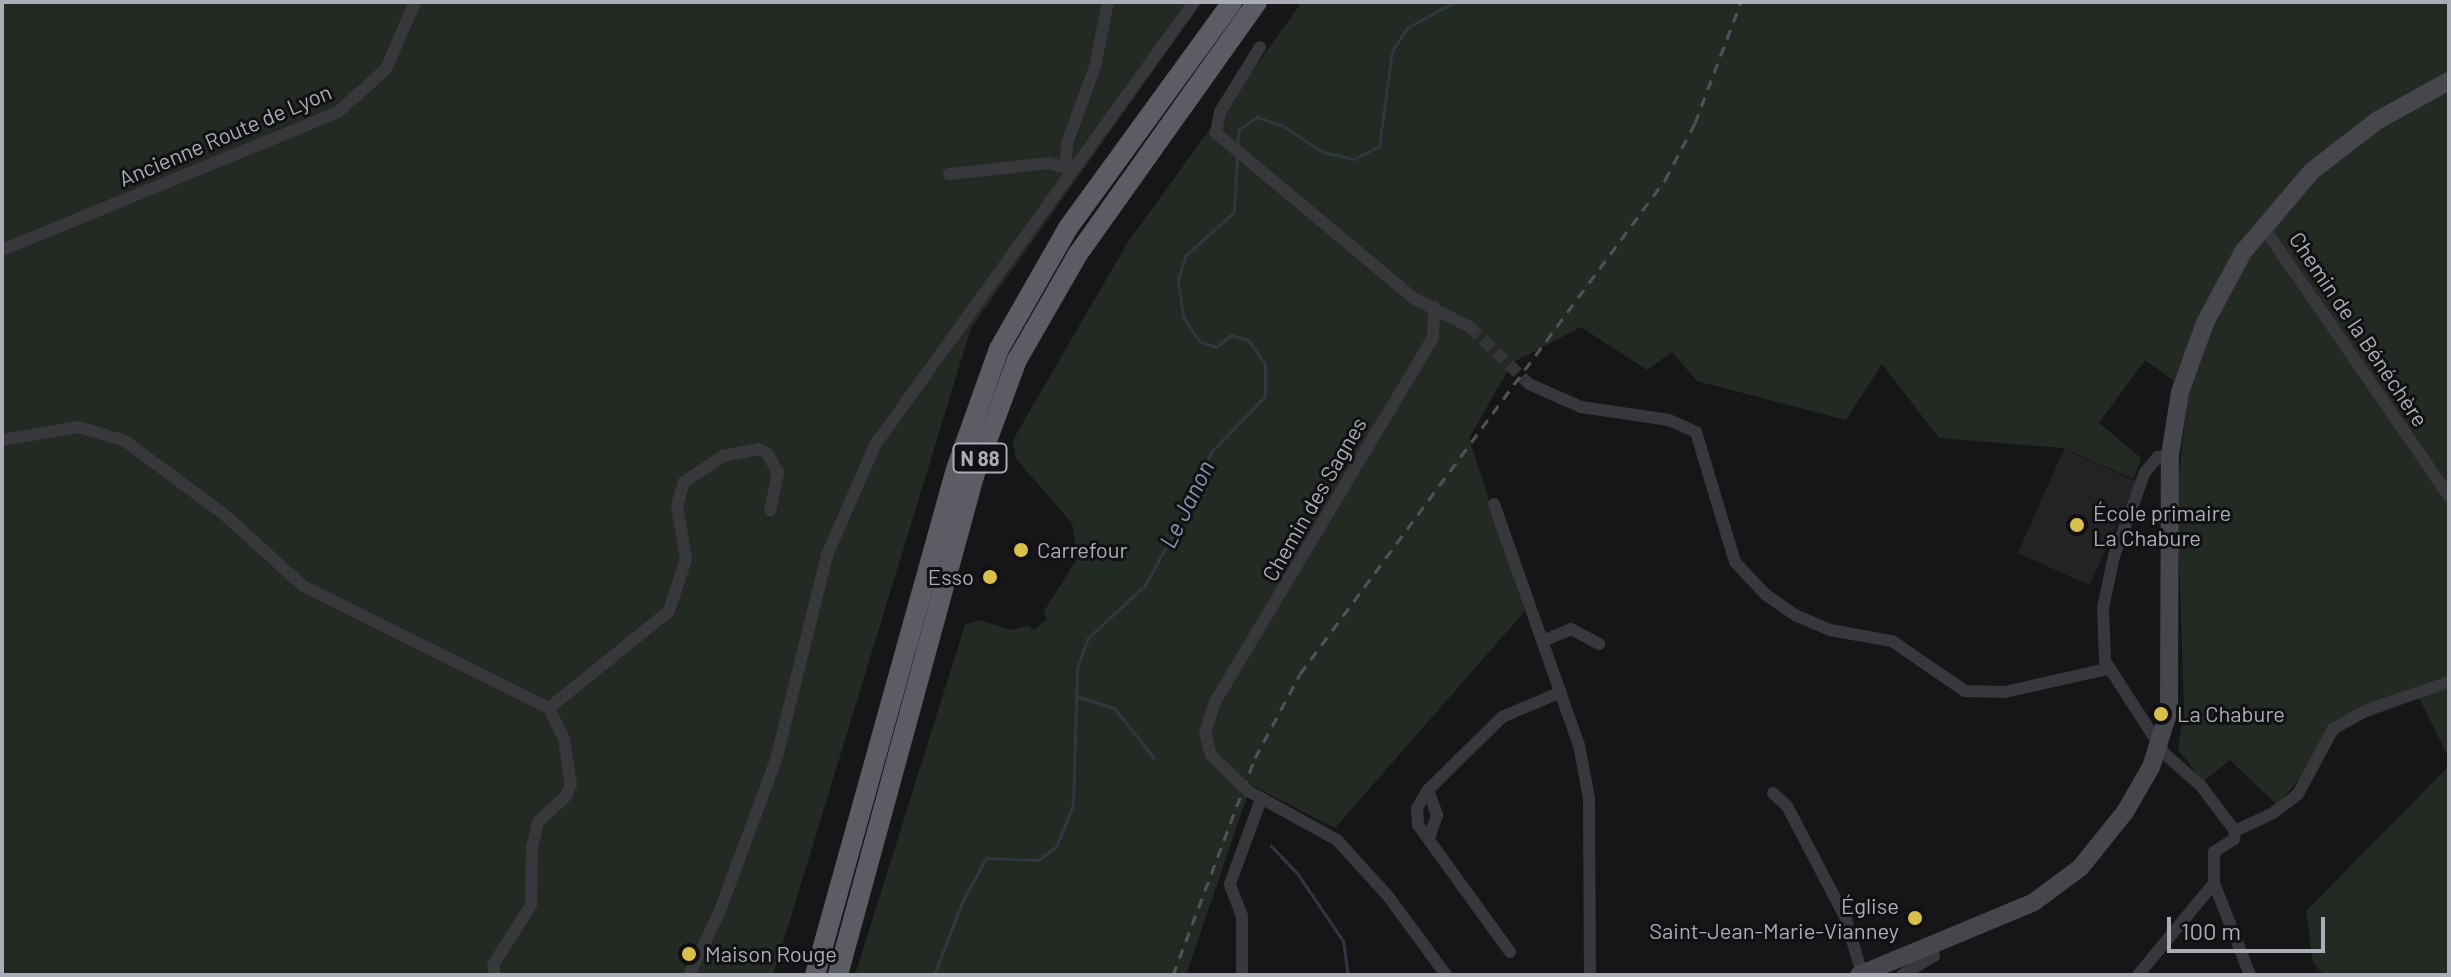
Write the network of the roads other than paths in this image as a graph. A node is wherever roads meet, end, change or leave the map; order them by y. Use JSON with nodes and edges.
{"nodes":[{"id":1,"x":415,"y":2,"type":"edge"},
{"id":2,"x":1108,"y":2,"type":"edge"},
{"id":3,"x":1194,"y":2,"type":"edge"},
{"id":4,"x":1232,"y":2,"type":"edge"},
{"id":5,"x":1257,"y":2,"type":"edge"},
{"id":6,"x":1260,"y":47,"type":"dead end"},
{"id":7,"x":2449,"y":81,"type":"edge"},
{"id":8,"x":1068,"y":169,"type":"junction"},
{"id":9,"x":949,"y":174,"type":"dead end"},
{"id":10,"x":2262,"y":225,"type":"junction"},
{"id":11,"x":2,"y":250,"type":"edge"},
{"id":12,"x":1434,"y":307,"type":"junction"},
{"id":13,"x":1470,"y":327,"type":"tunnel mouth"},
{"id":14,"x":1529,"y":384,"type":"tunnel mouth"},
{"id":15,"x":2,"y":440,"type":"edge"},
{"id":16,"x":2170,"y":455,"type":"junction"},
{"id":17,"x":2449,"y":496,"type":"edge"},
{"id":18,"x":1494,"y":504,"type":"dead end"},
{"id":19,"x":770,"y":510,"type":"dead end"},
{"id":20,"x":1543,"y":641,"type":"junction"},
{"id":21,"x":1599,"y":644,"type":"dead end"},
{"id":22,"x":2107,"y":669,"type":"junction"},
{"id":23,"x":2449,"y":682,"type":"edge"},
{"id":24,"x":1561,"y":692,"type":"junction"},
{"id":25,"x":549,"y":708,"type":"junction"},
{"id":26,"x":2160,"y":745,"type":"junction"},
{"id":27,"x":1428,"y":790,"type":"junction"},
{"id":28,"x":1773,"y":793,"type":"dead end"},
{"id":29,"x":1261,"y":799,"type":"junction"},
{"id":30,"x":2235,"y":831,"type":"junction"},
{"id":31,"x":1429,"y":838,"type":"junction"},
{"id":32,"x":2214,"y":883,"type":"junction"},
{"id":33,"x":1932,"y":947,"type":"junction"},
{"id":34,"x":1510,"y":952,"type":"dead end"},
{"id":35,"x":1860,"y":974,"type":"edge"},
{"id":36,"x":495,"y":975,"type":"edge"},
{"id":37,"x":689,"y":975,"type":"edge"},
{"id":38,"x":815,"y":975,"type":"edge"},
{"id":39,"x":838,"y":975,"type":"edge"},
{"id":40,"x":1242,"y":975,"type":"edge"},
{"id":41,"x":1446,"y":975,"type":"edge"},
{"id":42,"x":1590,"y":975,"type":"edge"},
{"id":43,"x":1902,"y":975,"type":"edge"},
{"id":44,"x":2138,"y":975,"type":"edge"},
{"id":45,"x":2250,"y":975,"type":"edge"}],
"edges":[{"from":1,"to":11,"type":"street","name":"Ancienne Route de Lyon"},
{"from":2,"to":8,"type":"street"},
{"from":3,"to":8,"type":"street"},
{"from":4,"to":38,"type":"highway","number":"N 88"},
{"from":5,"to":39,"type":"highway","number":"N 88"},
{"from":6,"to":12,"type":"street"},
{"from":7,"to":10,"type":"main road"},
{"from":8,"to":9,"type":"street"},
{"from":8,"to":37,"type":"street"},
{"from":10,"to":16,"type":"main road"},
{"from":10,"to":17,"type":"street","name":"Chemin de la Bénéchère"},
{"from":12,"to":13,"type":"street"},
{"from":12,"to":29,"type":"street","name":"Chemin des Sagnes","bridge":true},
{"from":14,"to":22,"type":"street"},
{"from":15,"to":25,"type":"street"},
{"from":16,"to":22,"type":"street"},
{"from":16,"to":26,"type":"main road"},
{"from":18,"to":20,"type":"street"},
{"from":19,"to":25,"type":"street"},
{"from":20,"to":21,"type":"street"},
{"from":20,"to":24,"type":"street"},
{"from":22,"to":26,"type":"street"},
{"from":23,"to":30,"type":"street"},
{"from":24,"to":27,"type":"street"},
{"from":24,"to":42,"type":"street"},
{"from":25,"to":36,"type":"street"},
{"from":26,"to":30,"type":"street"},
{"from":26,"to":33,"type":"main road"},
{"from":27,"to":31,"type":"street"},
{"from":27,"to":31,"type":"street"},
{"from":28,"to":35,"type":"street"},
{"from":29,"to":40,"type":"street"},
{"from":29,"to":41,"type":"street","name":"Chemin des Sagnes"},
{"from":30,"to":32,"type":"street"},
{"from":31,"to":34,"type":"street"},
{"from":32,"to":44,"type":"street"},
{"from":32,"to":45,"type":"street"},
{"from":33,"to":35,"type":"main road"},
{"from":33,"to":43,"type":"street"}]}
